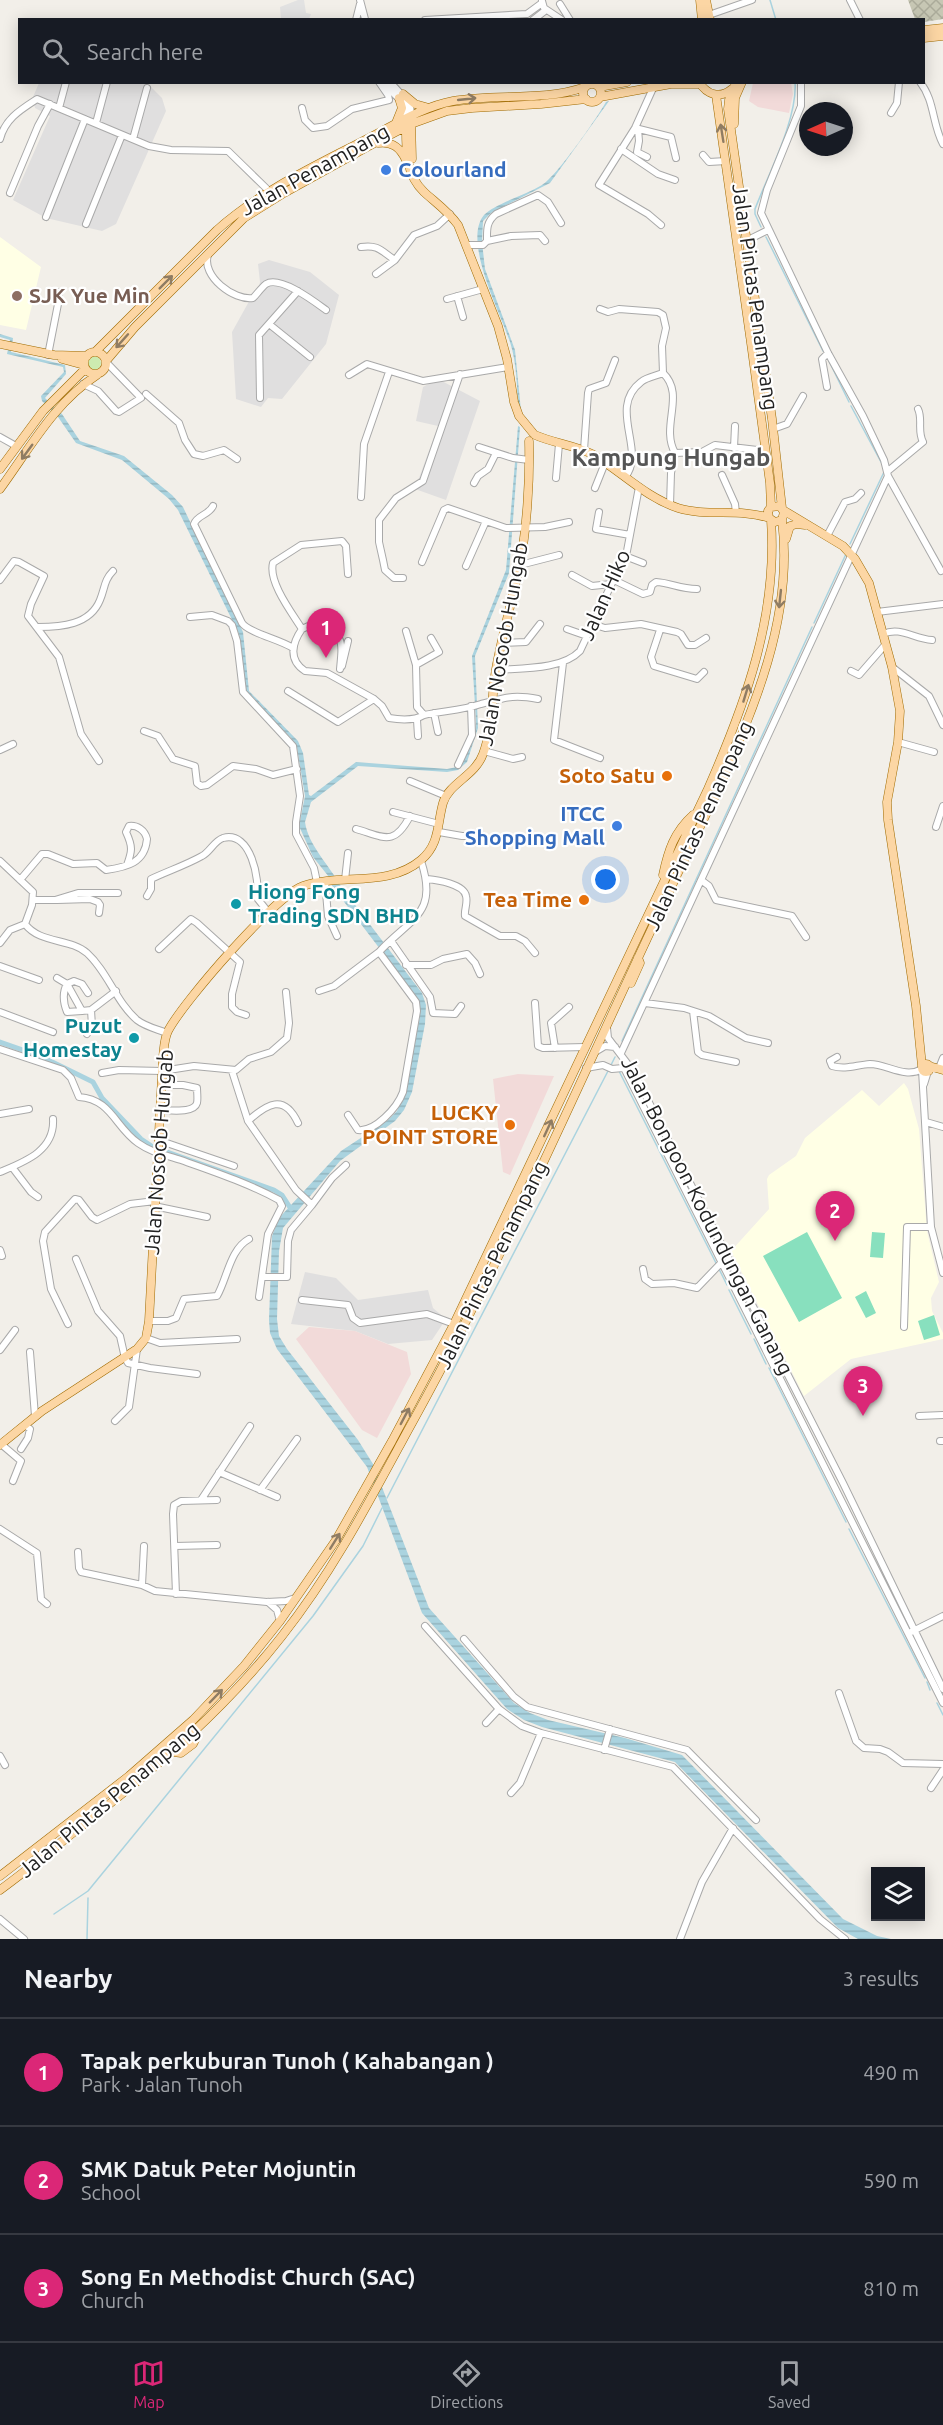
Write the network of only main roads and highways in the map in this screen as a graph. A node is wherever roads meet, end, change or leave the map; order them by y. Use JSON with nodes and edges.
{"nodes":[{"id":1,"x":700,"y":0,"type":"edge"},
{"id":2,"x":706,"y":0,"type":"edge"},
{"id":3,"x":707,"y":18,"type":"edge"},
{"id":4,"x":943,"y":28,"type":"edge"},
{"id":5,"x":925,"y":30,"type":"edge"},
{"id":6,"x":943,"y":36,"type":"edge"},
{"id":7,"x":925,"y":38,"type":"edge"},
{"id":8,"x":671,"y":84,"type":"edge"},
{"id":9,"x":700,"y":84,"type":"edge"},
{"id":10,"x":737,"y":84,"type":"edge"},
{"id":11,"x":592,"y":85,"type":"edge"},
{"id":12,"x":716,"y":95,"type":"junction"},
{"id":13,"x":600,"y":97,"type":"junction"},
{"id":14,"x":586,"y":99,"type":"junction"},
{"id":15,"x":429,"y":108,"type":"junction"},
{"id":16,"x":430,"y":117,"type":"junction"},
{"id":17,"x":409,"y":121,"type":"junction"},
{"id":18,"x":391,"y":130,"type":"junction"},
{"id":19,"x":411,"y":142,"type":"junction"},
{"id":20,"x":367,"y":147,"type":"junction"},
{"id":21,"x":408,"y":164,"type":"junction"},
{"id":22,"x":417,"y":184,"type":"junction"},
{"id":23,"x":0,"y":344,"type":"edge"},
{"id":24,"x":91,"y":354,"type":"junction"},
{"id":25,"x":51,"y":355,"type":"junction"},
{"id":26,"x":67,"y":360,"type":"junction"},
{"id":27,"x":106,"y":362,"type":"junction"},
{"id":28,"x":84,"y":367,"type":"junction"},
{"id":29,"x":97,"y":375,"type":"junction"},
{"id":30,"x":73,"y":380,"type":"junction"},
{"id":31,"x":59,"y":402,"type":"junction"},
{"id":32,"x":49,"y":411,"type":"junction"},
{"id":33,"x":532,"y":438,"type":"junction"},
{"id":34,"x":0,"y":469,"type":"edge"},
{"id":35,"x":0,"y":489,"type":"edge"},
{"id":36,"x":770,"y":508,"type":"junction"},
{"id":37,"x":782,"y":509,"type":"junction"},
{"id":38,"x":751,"y":513,"type":"junction"},
{"id":39,"x":770,"y":519,"type":"junction"},
{"id":40,"x":782,"y":520,"type":"junction"},
{"id":41,"x":807,"y":525,"type":"junction"},
{"id":42,"x":782,"y":569,"type":"junction"},
{"id":43,"x":696,"y":813,"type":"junction"},
{"id":44,"x":668,"y":852,"type":"junction"},
{"id":45,"x":685,"y":858,"type":"junction"},
{"id":46,"x":672,"y":862,"type":"junction"},
{"id":47,"x":660,"y":888,"type":"junction"},
{"id":48,"x":638,"y":958,"type":"junction"},
{"id":49,"x":621,"y":969,"type":"junction"},
{"id":50,"x":942,"y":1072,"type":"edge"},
{"id":51,"x":1,"y":1444,"type":"edge"},
{"id":52,"x":291,"y":1625,"type":"junction"},
{"id":53,"x":262,"y":1644,"type":"junction"},
{"id":54,"x":195,"y":1731,"type":"junction"},
{"id":55,"x":175,"y":1737,"type":"junction"},
{"id":56,"x":0,"y":1876,"type":"edge"},
{"id":57,"x":0,"y":1890,"type":"edge"}],
"edges":[{"from":1,"to":3,"type":"main road"},
{"from":2,"to":3,"type":"main road"},
{"from":4,"to":5,"type":"main road"},
{"from":6,"to":7,"type":"main road"},
{"from":8,"to":13,"type":"main road"},
{"from":9,"to":12,"type":"main road"},
{"from":10,"to":12,"type":"main road"},
{"from":10,"to":37,"type":"main road","name":"Jalan Pintas Penampang"},
{"from":11,"to":13,"type":"main road"},
{"from":11,"to":14,"type":"main road"},
{"from":15,"to":11,"type":"main road","name":"Jalan Penampang","one_way":true},
{"from":36,"to":12,"type":"main road","name":"Jalan Pintas Penampang","one_way":true},
{"from":13,"to":14,"type":"main road","name":"Jalan Penampang"},
{"from":14,"to":16,"type":"main road","name":"Jalan Penampang"},
{"from":15,"to":17,"type":"main road","name":"Jalan Penampang"},
{"from":15,"to":18,"type":"main road"},
{"from":16,"to":17,"type":"main road","name":"Jalan Penampang"},
{"from":16,"to":19,"type":"main road"},
{"from":17,"to":18,"type":"main road","name":"Jalan Penampang"},
{"from":17,"to":19,"type":"main road"},
{"from":17,"to":21,"type":"main road"},
{"from":18,"to":20,"type":"main road","name":"Jalan Penampang"},
{"from":24,"to":18,"type":"main road","name":"Jalan Penampang","one_way":true},
{"from":19,"to":22,"type":"main road"},
{"from":20,"to":21,"type":"main road"},
{"from":20,"to":27,"type":"main road","name":"Jalan Penampang","one_way":true},
{"from":21,"to":22,"type":"main road"},
{"from":22,"to":33,"type":"main road"},
{"from":23,"to":25,"type":"main road"},
{"from":24,"to":25,"type":"main road"},
{"from":24,"to":27,"type":"main road"},
{"from":24,"to":28,"type":"main road"},
{"from":25,"to":26,"type":"main road"},
{"from":26,"to":28,"type":"main road"},
{"from":26,"to":30,"type":"main road"},
{"from":27,"to":29,"type":"main road"},
{"from":28,"to":29,"type":"main road"},
{"from":28,"to":30,"type":"main road"},
{"from":29,"to":31,"type":"main road"},
{"from":30,"to":31,"type":"main road"},
{"from":31,"to":32,"type":"main road"},
{"from":32,"to":34,"type":"main road"},
{"from":32,"to":35,"type":"main road","one_way":true},
{"from":33,"to":38,"type":"main road"},
{"from":33,"to":51,"type":"main road","name":"Jalan Nosoob Hungab"},
{"from":36,"to":37,"type":"main road"},
{"from":36,"to":38,"type":"main road"},
{"from":36,"to":39,"type":"main road"},
{"from":37,"to":40,"type":"main road"},
{"from":37,"to":41,"type":"main road"},
{"from":38,"to":39,"type":"main road"},
{"from":39,"to":40,"type":"main road"},
{"from":43,"to":39,"type":"main road","name":"Jalan Pintas Penampang","one_way":true},
{"from":40,"to":42,"type":"main road","name":"Jalan Pintas Penampang"},
{"from":41,"to":42,"type":"main road"},
{"from":41,"to":50,"type":"main road"},
{"from":42,"to":45,"type":"main road","name":"Jalan Pintas Penampang","one_way":true},
{"from":43,"to":44,"type":"main road"},
{"from":43,"to":46,"type":"main road","name":"Jalan Pintas Penampang"},
{"from":44,"to":46,"type":"main road"},
{"from":44,"to":47,"type":"main road"},
{"from":45,"to":46,"type":"main road"},
{"from":45,"to":48,"type":"main road","name":"Jalan Pintas Penampang"},
{"from":46,"to":47,"type":"main road","name":"Jalan Pintas Penampang"},
{"from":47,"to":49,"type":"main road","name":"Jalan Pintas Penampang"},
{"from":48,"to":49,"type":"main road"},
{"from":48,"to":52,"type":"main road","name":"Jalan Pintas Penampang"},
{"from":53,"to":49,"type":"main road","name":"Jalan Pintas Penampang","one_way":true},
{"from":52,"to":53,"type":"main road"},
{"from":52,"to":54,"type":"main road","name":"Jalan Pintas Penampang"},
{"from":55,"to":53,"type":"main road","name":"Jalan Pintas Penampang","one_way":true},
{"from":54,"to":55,"type":"main road"},
{"from":54,"to":57,"type":"main road","name":"Jalan Pintas Penampang"},
{"from":55,"to":56,"type":"main road","name":"Jalan Pintas Penampang"}]}
